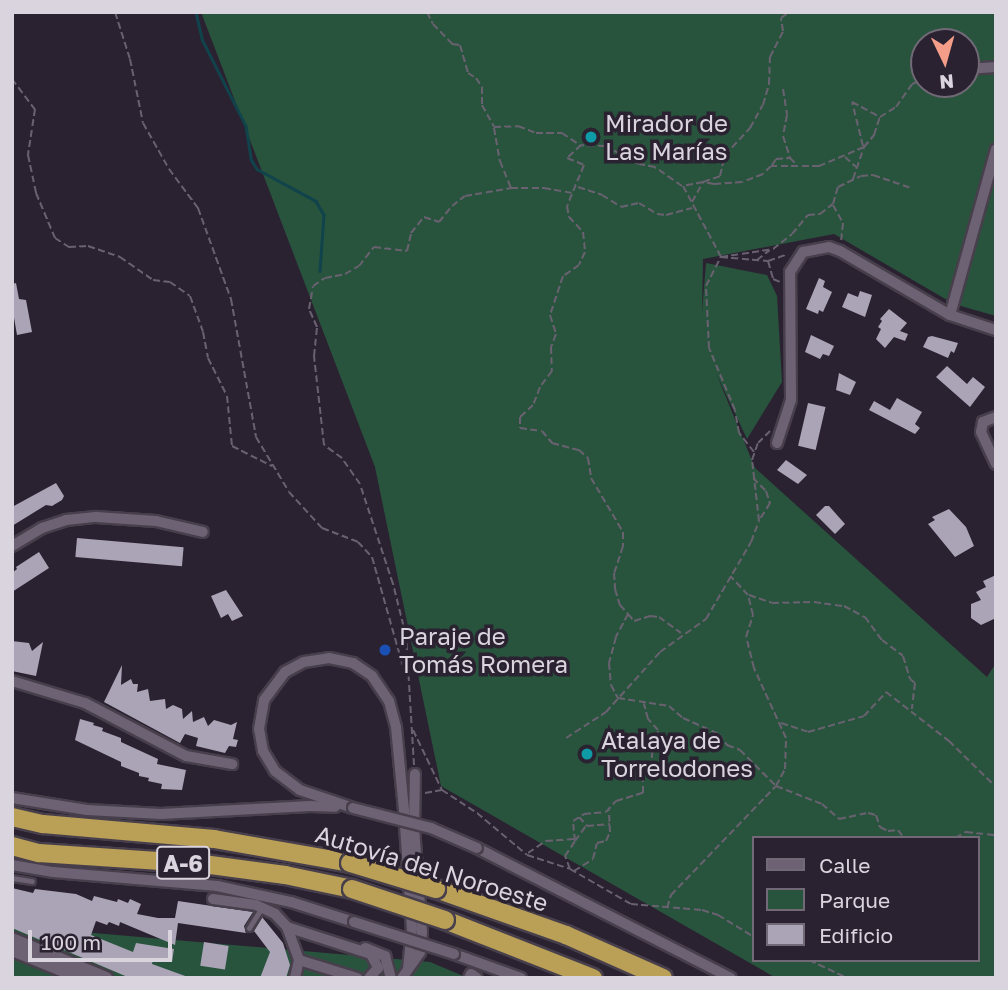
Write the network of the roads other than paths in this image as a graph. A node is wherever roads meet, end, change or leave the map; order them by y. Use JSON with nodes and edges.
{"nodes":[{"id":1,"x":996,"y":149,"type":"edge"},
{"id":2,"x":985,"y":186,"type":"junction"},
{"id":3,"x":996,"y":187,"type":"edge"},
{"id":4,"x":950,"y":315,"type":"junction"},
{"id":5,"x":996,"y":330,"type":"edge"},
{"id":6,"x":996,"y":417,"type":"edge"},
{"id":7,"x":777,"y":443,"type":"dead end"},
{"id":8,"x":996,"y":464,"type":"edge"},
{"id":9,"x":203,"y":531,"type":"dead end"},
{"id":10,"x":12,"y":546,"type":"edge"},
{"id":11,"x":12,"y":681,"type":"edge"},
{"id":12,"x":232,"y":765,"type":"dead end"},
{"id":13,"x":415,"y":774,"type":"road end"},
{"id":14,"x":12,"y":798,"type":"edge"},
{"id":15,"x":353,"y":808,"type":"junction"},
{"id":16,"x":12,"y":817,"type":"edge"},
{"id":17,"x":12,"y":846,"type":"edge"},
{"id":18,"x":12,"y":865,"type":"edge"},
{"id":19,"x":12,"y":878,"type":"edge"},
{"id":20,"x":32,"y":881,"type":"dead end"},
{"id":21,"x":213,"y":899,"type":"dead end"},
{"id":22,"x":262,"y":907,"type":"junction"},
{"id":23,"x":249,"y":928,"type":"dead end"},
{"id":24,"x":287,"y":928,"type":"junction"},
{"id":25,"x":12,"y":939,"type":"edge"},
{"id":26,"x":357,"y":949,"type":"junction"},
{"id":27,"x":12,"y":950,"type":"edge"},
{"id":28,"x":299,"y":960,"type":"junction"},
{"id":29,"x":405,"y":973,"type":"edge"},
{"id":30,"x":81,"y":978,"type":"edge"},
{"id":31,"x":106,"y":978,"type":"edge"},
{"id":32,"x":295,"y":978,"type":"edge"},
{"id":33,"x":357,"y":978,"type":"edge"},
{"id":34,"x":369,"y":978,"type":"edge"},
{"id":35,"x":391,"y":978,"type":"edge"},
{"id":36,"x":521,"y":978,"type":"edge"},
{"id":37,"x":593,"y":978,"type":"edge"},
{"id":38,"x":663,"y":978,"type":"edge"},
{"id":39,"x":732,"y":978,"type":"edge"}],
"edges":[{"from":1,"to":2,"type":"street"},
{"from":2,"to":3,"type":"street"},
{"from":2,"to":4,"type":"street"},
{"from":4,"to":5,"type":"street"},
{"from":4,"to":7,"type":"street"},
{"from":6,"to":8,"type":"street"},
{"from":9,"to":10,"type":"street"},
{"from":11,"to":12,"type":"street"},
{"from":13,"to":29,"type":"street"},
{"from":14,"to":15,"type":"street"},
{"from":15,"to":29,"type":"street"},
{"from":15,"to":39,"type":"street","bridge":true},
{"from":16,"to":38,"type":"highway","name":"Autovía del Noroeste","number":"A-6","bridge":true},
{"from":17,"to":37,"type":"highway","name":"Autovía del Noroeste","number":"A-6","bridge":true},
{"from":18,"to":36,"type":"street","bridge":true},
{"from":19,"to":20,"type":"lane"},
{"from":21,"to":22,"type":"street"},
{"from":22,"to":23,"type":"lane"},
{"from":22,"to":24,"type":"street"},
{"from":24,"to":26,"type":"street"},
{"from":24,"to":28,"type":"street"},
{"from":25,"to":31,"type":"street"},
{"from":26,"to":34,"type":"street"},
{"from":26,"to":35,"type":"street"},
{"from":27,"to":30,"type":"street"},
{"from":28,"to":32,"type":"street"},
{"from":28,"to":33,"type":"street"}]}
